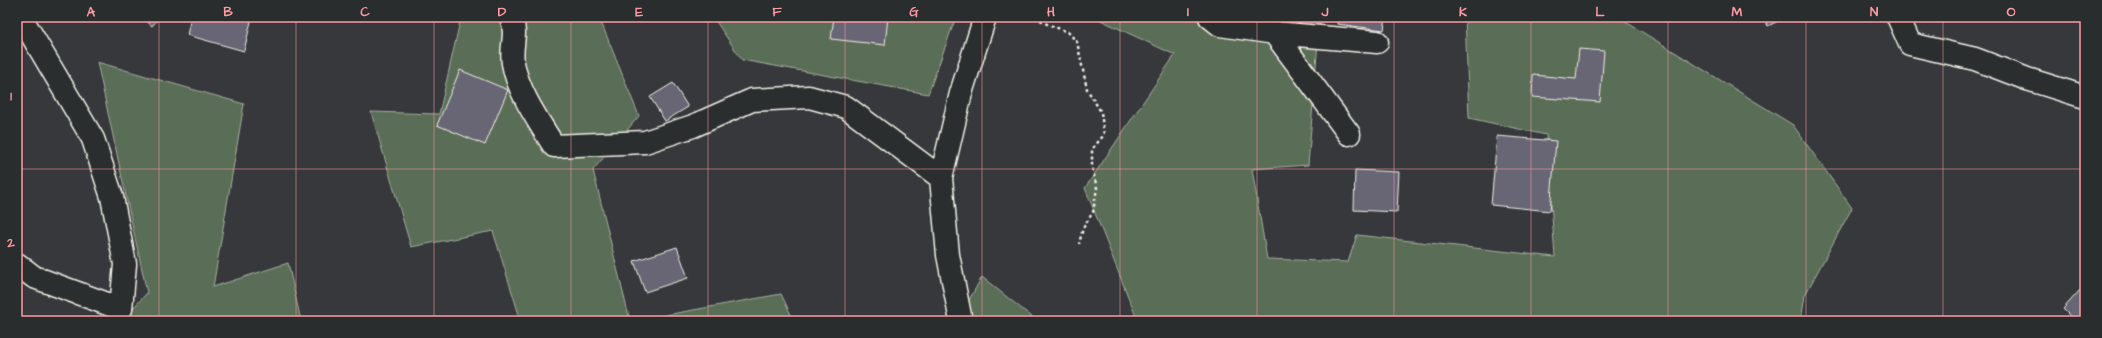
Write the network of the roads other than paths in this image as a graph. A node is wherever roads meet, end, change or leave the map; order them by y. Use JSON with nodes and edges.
{"nodes":[{"id":1,"x":21,"y":17,"type":"edge"},
{"id":2,"x":511,"y":17,"type":"edge"},
{"id":3,"x":985,"y":17,"type":"edge"},
{"id":4,"x":1210,"y":17,"type":"edge"},
{"id":5,"x":1898,"y":17,"type":"edge"},
{"id":6,"x":1269,"y":25,"type":"edge"},
{"id":7,"x":1377,"y":42,"type":"dead end"},
{"id":8,"x":2085,"y":97,"type":"edge"},
{"id":9,"x":1349,"y":134,"type":"dead end"},
{"id":10,"x":941,"y":178,"type":"junction"},
{"id":11,"x":17,"y":264,"type":"edge"},
{"id":12,"x":961,"y":321,"type":"edge"}],
"edges":[{"from":1,"to":11,"type":"street"},
{"from":2,"to":10,"type":"street"},
{"from":3,"to":10,"type":"street"},
{"from":4,"to":6,"type":"street"},
{"from":5,"to":8,"type":"street"},
{"from":6,"to":7,"type":"street"},
{"from":6,"to":9,"type":"street"},
{"from":10,"to":12,"type":"street"}]}
